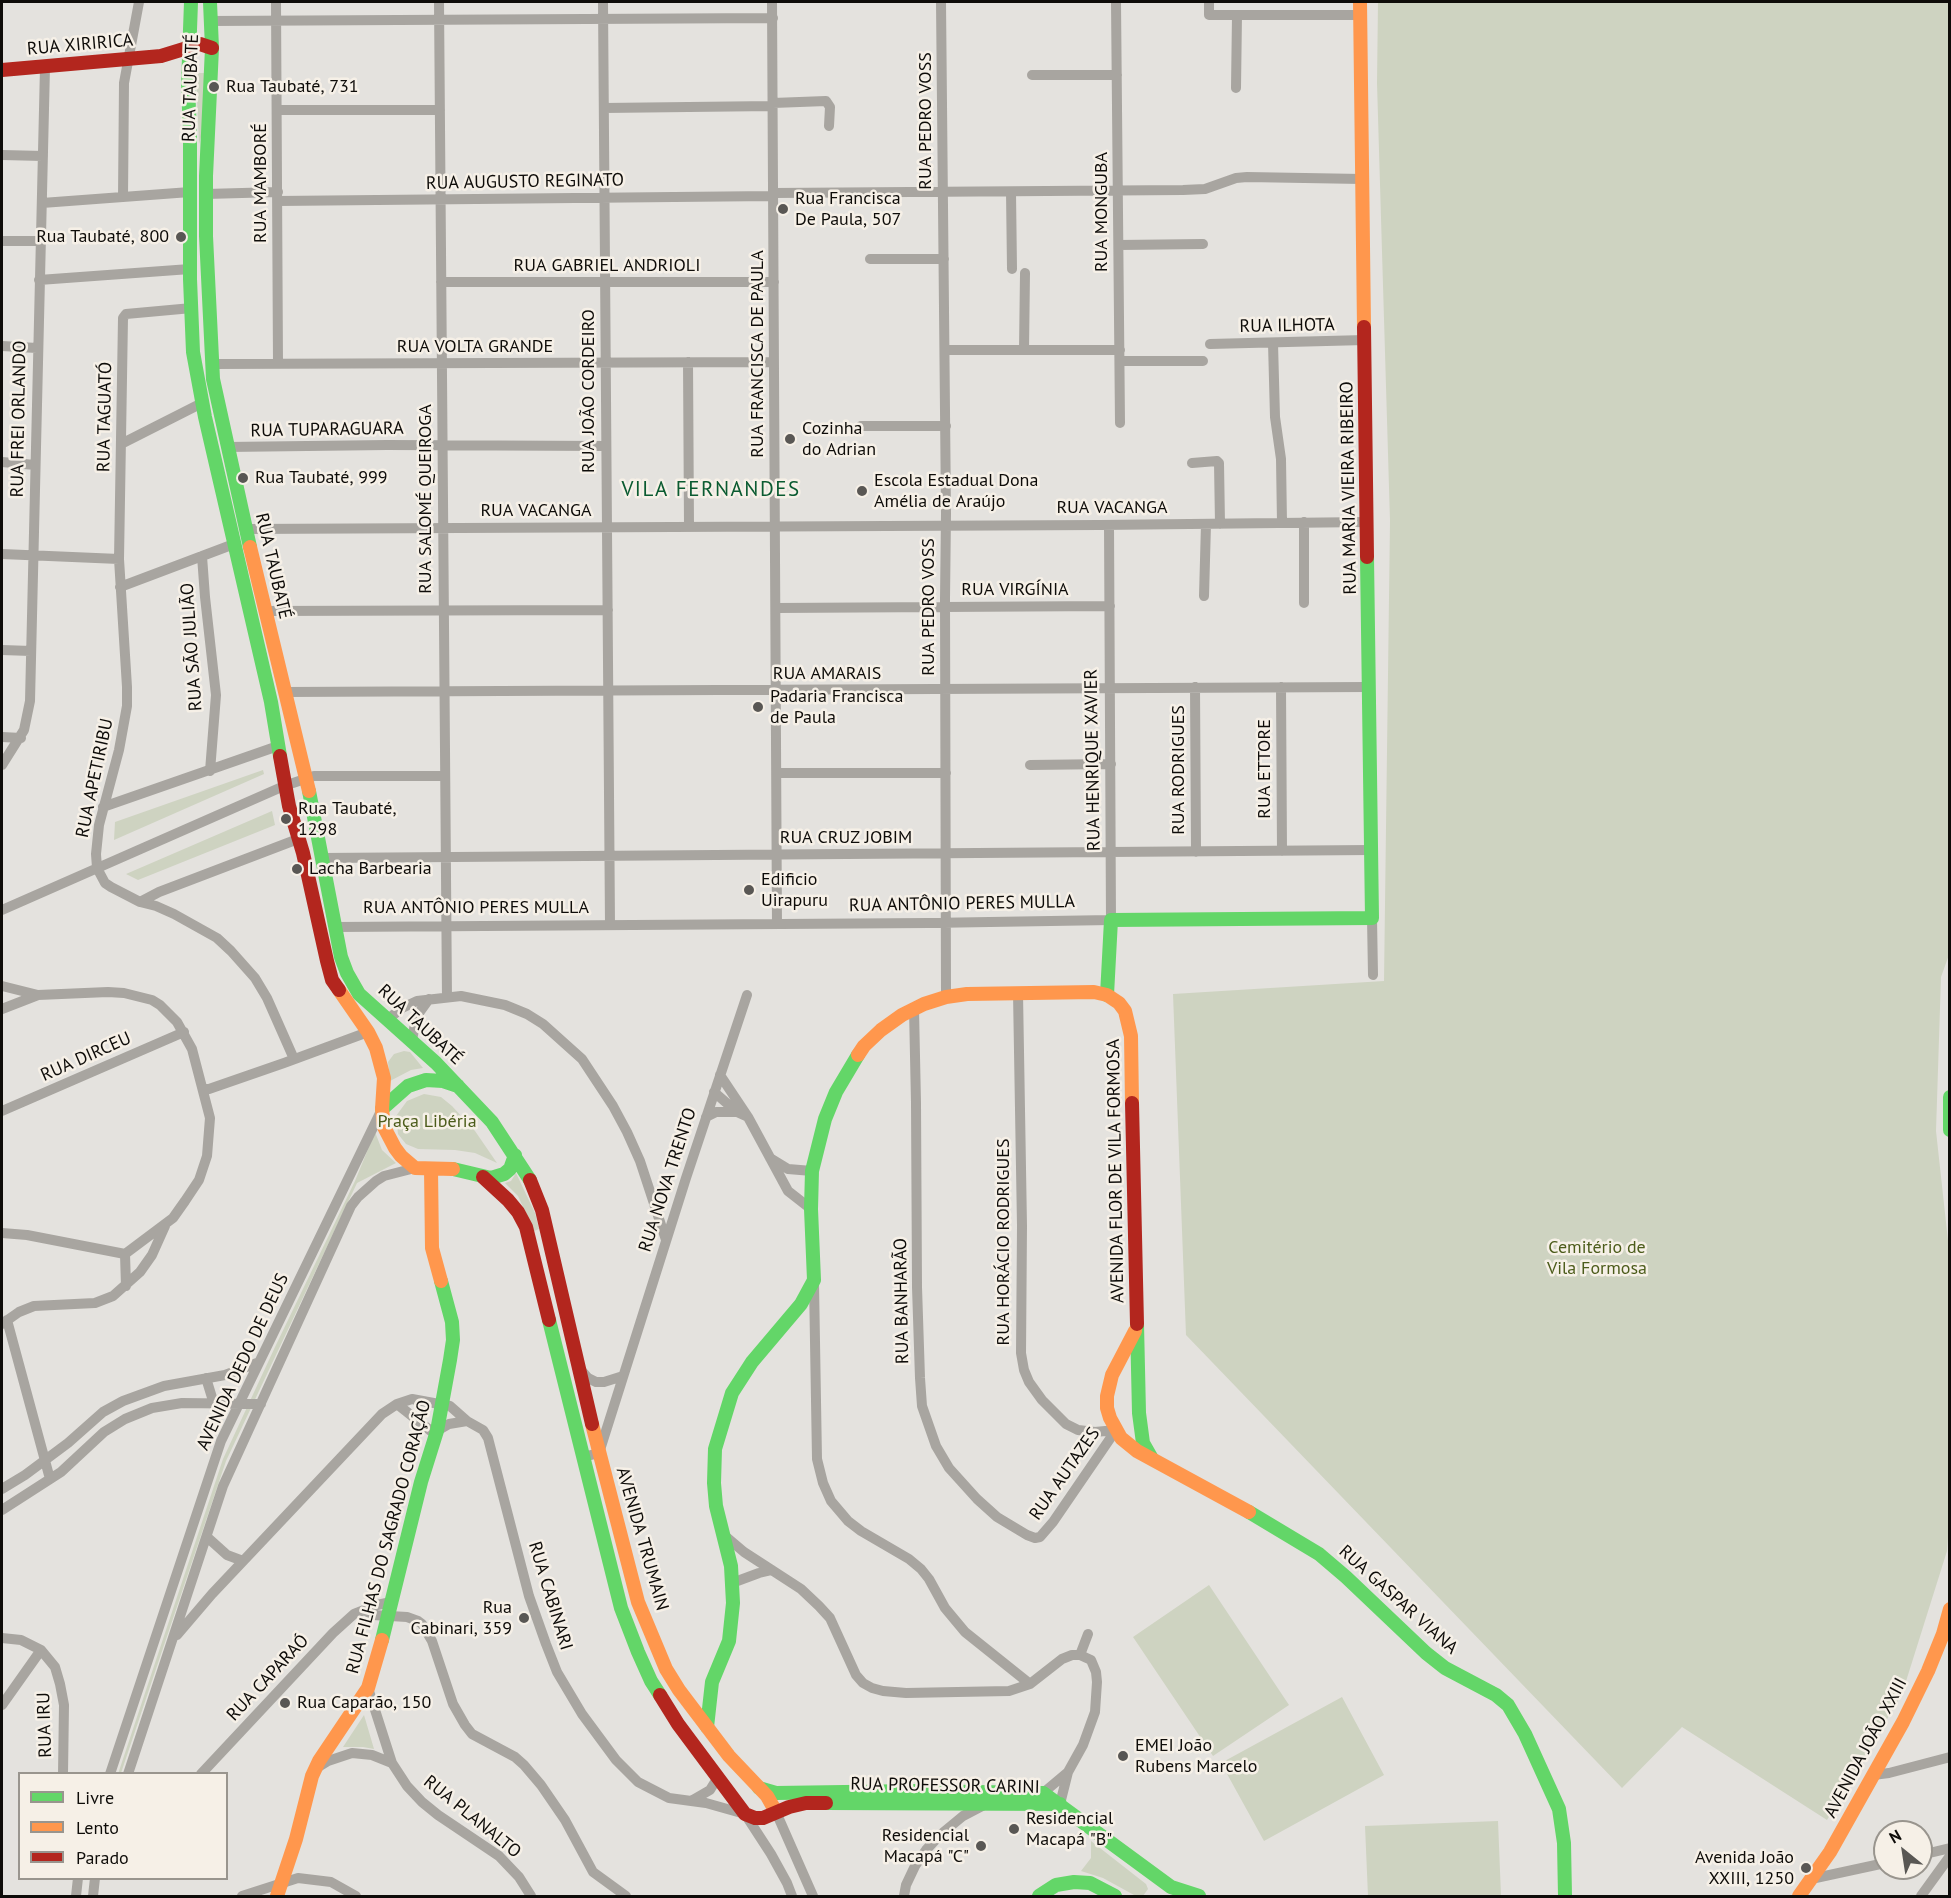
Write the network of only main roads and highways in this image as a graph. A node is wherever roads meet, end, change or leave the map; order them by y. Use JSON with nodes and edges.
{"nodes":[{"id":1,"x":191,"y":2,"type":"edge"},
{"id":2,"x":210,"y":2,"type":"edge"},
{"id":3,"x":1360,"y":8,"type":"edge"},
{"id":4,"x":213,"y":48,"type":"junction"},
{"id":5,"x":188,"y":55,"type":"junction"},
{"id":6,"x":2,"y":70,"type":"edge"},
{"id":7,"x":190,"y":134,"type":"junction"},
{"id":8,"x":208,"y":139,"type":"junction"},
{"id":9,"x":1372,"y":918,"type":"joint"},
{"id":10,"x":1111,"y":920,"type":"joint"},
{"id":11,"x":1107,"y":995,"type":"junction"},
{"id":12,"x":388,"y":1019,"type":"junction"},
{"id":13,"x":376,"y":1048,"type":"junction"},
{"id":14,"x":459,"y":1086,"type":"junction"},
{"id":15,"x":1950,"y":1097,"type":"edge"},
{"id":16,"x":382,"y":1109,"type":"junction"},
{"id":17,"x":1950,"y":1130,"type":"edge"},
{"id":18,"x":514,"y":1155,"type":"junction"},
{"id":19,"x":431,"y":1169,"type":"junction"},
{"id":20,"x":483,"y":1177,"type":"junction"},
{"id":21,"x":1137,"y":1326,"type":"junction"},
{"id":22,"x":1112,"y":1375,"type":"junction"},
{"id":23,"x":1139,"y":1392,"type":"junction"},
{"id":24,"x":1139,"y":1413,"type":"junction"},
{"id":25,"x":1116,"y":1430,"type":"junction"},
{"id":26,"x":1150,"y":1457,"type":"junction"},
{"id":27,"x":1950,"y":1609,"type":"edge"},
{"id":28,"x":712,"y":1682,"type":"junction"},
{"id":29,"x":690,"y":1706,"type":"junction"},
{"id":30,"x":678,"y":1724,"type":"junction"},
{"id":31,"x":707,"y":1727,"type":"junction"},
{"id":32,"x":759,"y":1788,"type":"junction"},
{"id":33,"x":985,"y":1798,"type":"junction"},
{"id":34,"x":1060,"y":1804,"type":"junction"},
{"id":35,"x":776,"y":1812,"type":"junction"},
{"id":36,"x":745,"y":1814,"type":"joint"},
{"id":37,"x":1153,"y":1873,"type":"junction"},
{"id":38,"x":277,"y":1896,"type":"edge"},
{"id":39,"x":1039,"y":1896,"type":"edge"},
{"id":40,"x":1114,"y":1896,"type":"edge"},
{"id":41,"x":1162,"y":1896,"type":"edge"},
{"id":42,"x":1199,"y":1896,"type":"edge"},
{"id":43,"x":1565,"y":1896,"type":"edge"},
{"id":44,"x":1799,"y":1896,"type":"edge"}],
"edges":[{"from":1,"to":5,"type":"main road","name":"RUA TAUBATÉ"},
{"from":2,"to":4,"type":"main road","name":"RUA TAUBATÉ"},
{"from":3,"to":9,"type":"main road","name":"RUA MARIA VIEIRA RIBEIRO"},
{"from":4,"to":5,"type":"main road","name":"RUA XIRIRICA"},
{"from":4,"to":8,"type":"main road","name":"RUA TAUBATÉ"},
{"from":5,"to":6,"type":"main road","name":"RUA XIRIRICA"},
{"from":5,"to":7,"type":"main road","name":"RUA TAUBATÉ"},
{"from":7,"to":8,"type":"main road"},
{"from":7,"to":13,"type":"main road","name":"RUA TAUBATÉ"},
{"from":8,"to":12,"type":"main road","name":"RUA TAUBATÉ"},
{"from":9,"to":10,"type":"main road","name":"RUA ANTÔNIO PERES MULLA"},
{"from":10,"to":11,"type":"main road","name":"RUA HENRIQUE XAVIER"},
{"from":11,"to":21,"type":"main road","name":"AVENIDA FLOR DE VILA FORMOSA"},
{"from":11,"to":28,"type":"main road"},
{"from":12,"to":13,"type":"main road"},
{"from":12,"to":14,"type":"main road","name":"RUA TAUBATÉ"},
{"from":13,"to":16,"type":"main road","name":"RUA TAUBATÉ"},
{"from":14,"to":16,"type":"main road"},
{"from":14,"to":18,"type":"main road"},
{"from":15,"to":17,"type":"main road"},
{"from":16,"to":19,"type":"main road"},
{"from":18,"to":20,"type":"main road"},
{"from":18,"to":29,"type":"main road","name":"AVENIDA TRUMAIN"},
{"from":19,"to":20,"type":"main road"},
{"from":19,"to":38,"type":"main road","name":"RUA FILHAS DO SAGRADO CORAÇÃO"},
{"from":20,"to":30,"type":"main road","name":"AVENIDA TRUMAIN"},
{"from":21,"to":22,"type":"main road","name":"AVENIDA FLOR DE VILA FORMOSA"},
{"from":21,"to":23,"type":"main road","name":"AVENIDA FLOR DE VILA FORMOSA"},
{"from":22,"to":23,"type":"main road"},
{"from":22,"to":25,"type":"main road","name":"AVENIDA FLOR DE VILA FORMOSA"},
{"from":23,"to":24,"type":"main road","name":"AVENIDA FLOR DE VILA FORMOSA"},
{"from":24,"to":25,"type":"main road"},
{"from":24,"to":26,"type":"main road"},
{"from":25,"to":26,"type":"main road","name":"RUA GASPAR VIANA"},
{"from":26,"to":43,"type":"main road","name":"RUA GASPAR VIANA"},
{"from":27,"to":44,"type":"main road","name":"AVENIDA JOÃO XXIII"},
{"from":28,"to":29,"type":"main road"},
{"from":28,"to":31,"type":"main road"},
{"from":29,"to":30,"type":"main road"},
{"from":29,"to":31,"type":"main road","name":"AVENIDA TRUMAIN"},
{"from":30,"to":36,"type":"main road","name":"AVENIDA TRUMAIN"},
{"from":31,"to":32,"type":"main road","name":"AVENIDA TRUMAIN"},
{"from":32,"to":33,"type":"main road","name":"RUA PROFESSOR CARINI"},
{"from":32,"to":35,"type":"main road","name":"AVENIDA TRUMAIN"},
{"from":33,"to":34,"type":"main road","name":"RUA PROFESSOR CARINI"},
{"from":33,"to":34,"type":"main road","name":"RUA PROFESSOR CARINI"},
{"from":33,"to":35,"type":"main road","name":"RUA PROFESSOR CARINI"},
{"from":34,"to":37,"type":"main road"},
{"from":35,"to":36,"type":"main road","name":"RUA PROFESSOR CARINI"},
{"from":37,"to":41,"type":"main road"},
{"from":37,"to":42,"type":"main road"},
{"from":39,"to":40,"type":"main road"}]}
